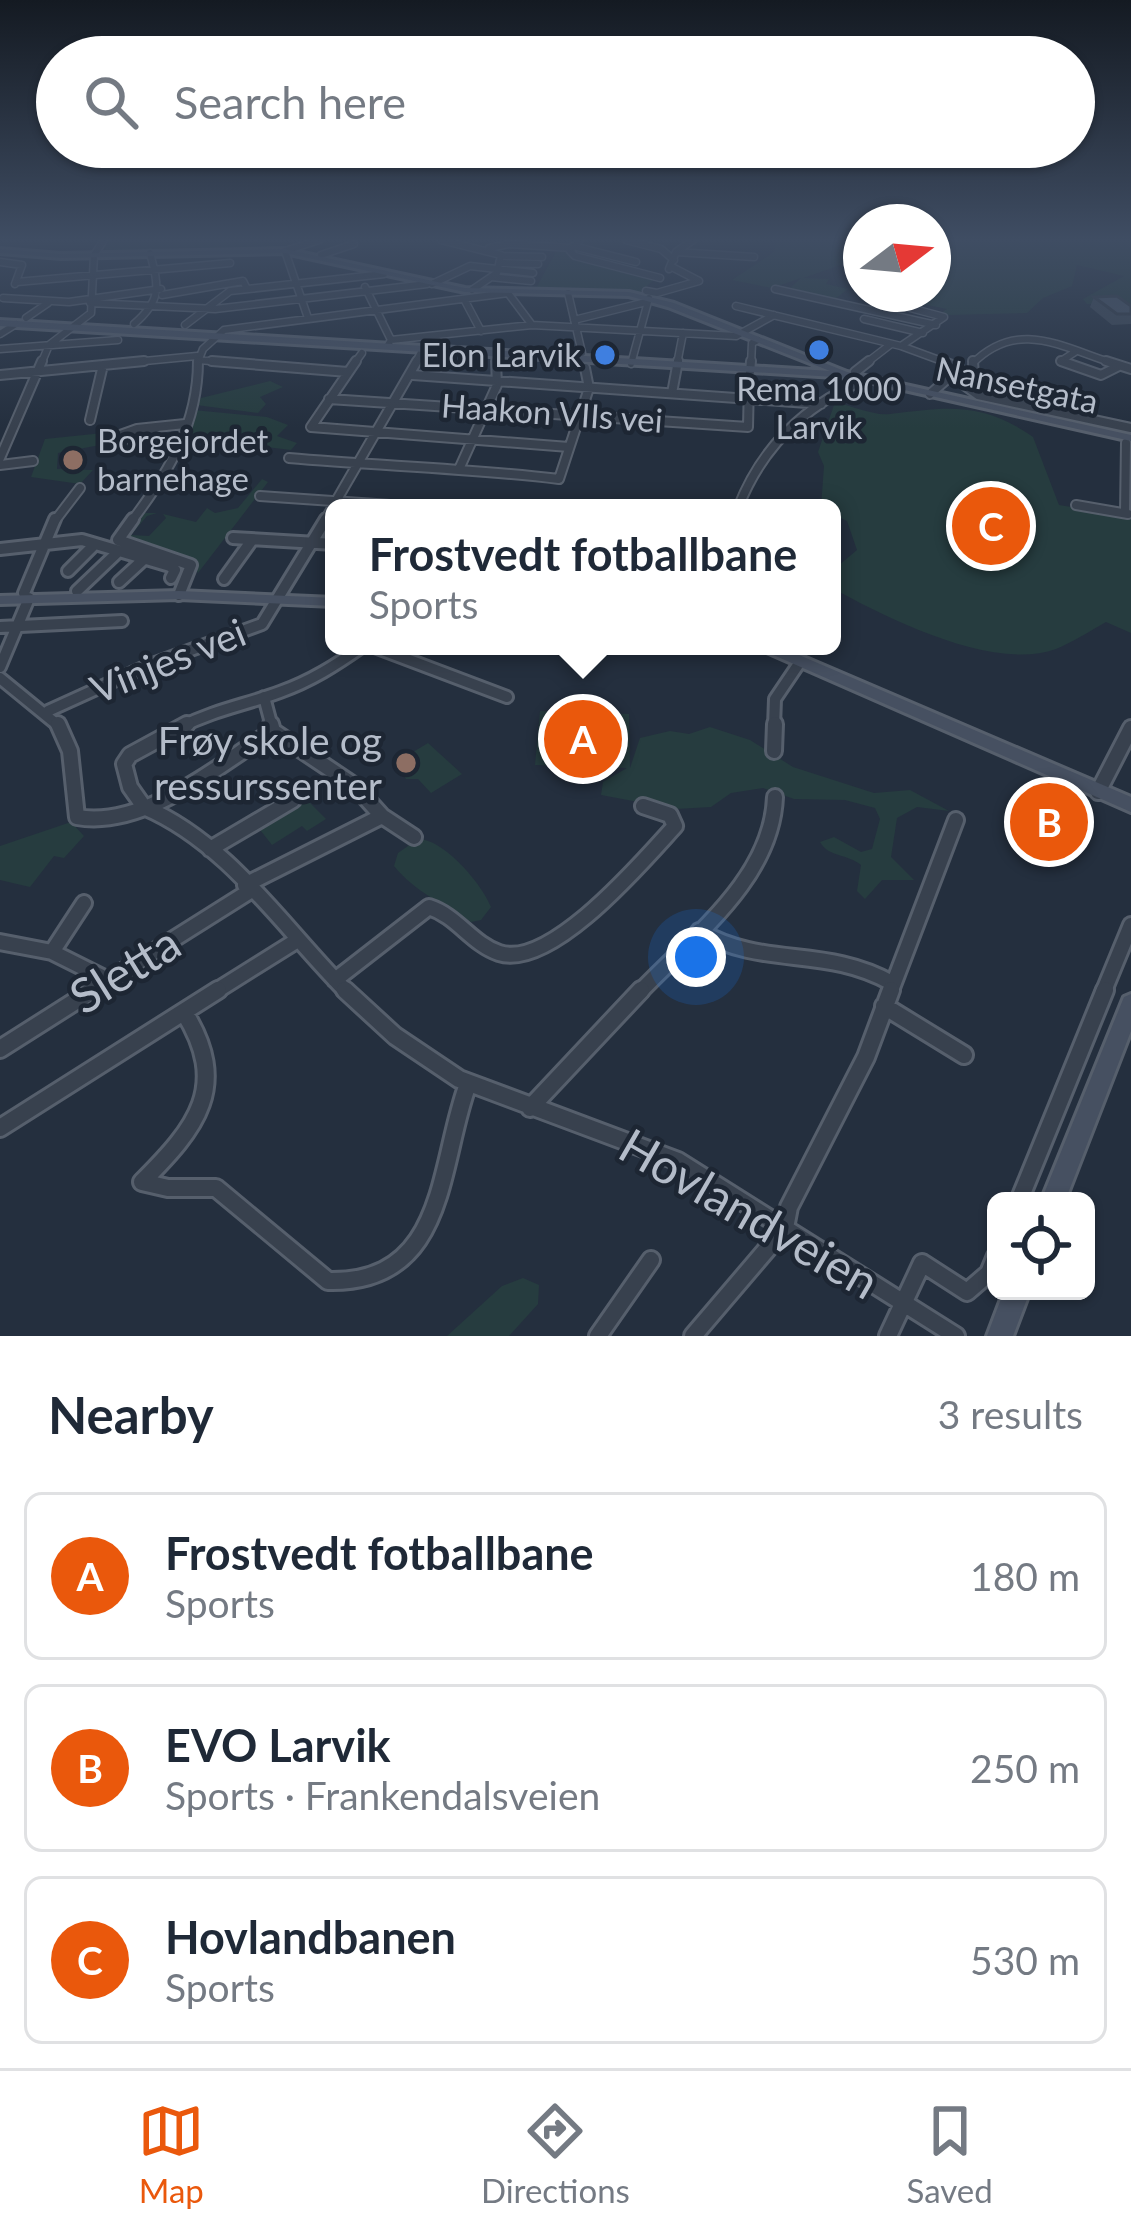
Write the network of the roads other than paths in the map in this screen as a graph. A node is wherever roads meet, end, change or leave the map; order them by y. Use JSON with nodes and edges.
{"nodes":[{"id":1,"x":49,"y":302,"type":"edge"},
{"id":2,"x":90,"y":302,"type":"edge"},
{"id":3,"x":105,"y":302,"type":"edge"},
{"id":4,"x":158,"y":302,"type":"edge"},
{"id":5,"x":212,"y":302,"type":"edge"},
{"id":6,"x":242,"y":302,"type":"edge"},
{"id":7,"x":273,"y":302,"type":"edge"},
{"id":8,"x":303,"y":302,"type":"edge"},
{"id":9,"x":373,"y":302,"type":"edge"},
{"id":10,"x":423,"y":302,"type":"edge"},
{"id":11,"x":471,"y":302,"type":"edge"},
{"id":12,"x":514,"y":302,"type":"edge"},
{"id":13,"x":570,"y":302,"type":"edge"},
{"id":14,"x":632,"y":302,"type":"edge"},
{"id":15,"x":645,"y":302,"type":"edge"},
{"id":16,"x":660,"y":302,"type":"edge"},
{"id":17,"x":837,"y":302,"type":"edge"},
{"id":18,"x":242,"y":306,"type":"junction"},
{"id":19,"x":736,"y":306,"type":"dead end"},
{"id":20,"x":156,"y":307,"type":"junction"},
{"id":21,"x":203,"y":310,"type":"junction"},
{"id":22,"x":376,"y":310,"type":"junction"},
{"id":23,"x":774,"y":315,"type":"junction"},
{"id":24,"x":308,"y":318,"type":"junction"},
{"id":25,"x":864,"y":319,"type":"dead end"},
{"id":26,"x":21,"y":321,"type":"junction"},
{"id":27,"x":0,"y":322,"type":"edge"},
{"id":28,"x":134,"y":324,"type":"dead end"},
{"id":29,"x":575,"y":324,"type":"junction"},
{"id":30,"x":185,"y":325,"type":"dead end"},
{"id":31,"x":244,"y":326,"type":"junction"},
{"id":32,"x":529,"y":326,"type":"junction"},
{"id":33,"x":72,"y":327,"type":"junction"},
{"id":34,"x":1013,"y":330,"type":"dead end"},
{"id":35,"x":481,"y":331,"type":"junction"},
{"id":36,"x":639,"y":331,"type":"junction"},
{"id":37,"x":683,"y":333,"type":"junction"},
{"id":38,"x":922,"y":333,"type":"junction"},
{"id":39,"x":0,"y":334,"type":"edge"},
{"id":40,"x":744,"y":334,"type":"junction"},
{"id":41,"x":1023,"y":336,"type":"junction"},
{"id":42,"x":217,"y":337,"type":"junction"},
{"id":43,"x":118,"y":340,"type":"dead end"},
{"id":44,"x":758,"y":340,"type":"junction"},
{"id":45,"x":388,"y":344,"type":"junction"},
{"id":46,"x":49,"y":345,"type":"junction"},
{"id":47,"x":896,"y":345,"type":"junction"},
{"id":48,"x":0,"y":350,"type":"edge"},
{"id":49,"x":422,"y":350,"type":"junction"},
{"id":50,"x":1075,"y":352,"type":"junction"},
{"id":51,"x":362,"y":353,"type":"dead end"},
{"id":52,"x":582,"y":353,"type":"dead end"},
{"id":53,"x":198,"y":358,"type":"junction"},
{"id":54,"x":496,"y":359,"type":"dead end"},
{"id":55,"x":631,"y":364,"type":"junction"},
{"id":56,"x":104,"y":365,"type":"junction"},
{"id":57,"x":1119,"y":366,"type":"junction"},
{"id":58,"x":585,"y":368,"type":"dead end"},
{"id":59,"x":676,"y":368,"type":"junction"},
{"id":60,"x":1131,"y":369,"type":"edge"},
{"id":61,"x":37,"y":371,"type":"junction"},
{"id":62,"x":348,"y":372,"type":"junction"},
{"id":63,"x":0,"y":375,"type":"edge"},
{"id":64,"x":413,"y":375,"type":"junction"},
{"id":65,"x":749,"y":377,"type":"junction"},
{"id":66,"x":848,"y":380,"type":"junction"},
{"id":67,"x":497,"y":382,"type":"junction"},
{"id":68,"x":589,"y":388,"type":"junction"},
{"id":69,"x":672,"y":393,"type":"junction"},
{"id":70,"x":930,"y":394,"type":"junction"},
{"id":71,"x":329,"y":399,"type":"junction"},
{"id":72,"x":749,"y":399,"type":"junction"},
{"id":73,"x":397,"y":402,"type":"junction"},
{"id":74,"x":820,"y":404,"type":"junction"},
{"id":75,"x":487,"y":408,"type":"junction"},
{"id":76,"x":580,"y":415,"type":"junction"},
{"id":77,"x":90,"y":420,"type":"dead end"},
{"id":78,"x":185,"y":424,"type":"junction"},
{"id":79,"x":158,"y":427,"type":"junction"},
{"id":80,"x":1131,"y":428,"type":"edge"},
{"id":81,"x":378,"y":433,"type":"junction"},
{"id":82,"x":471,"y":440,"type":"junction"},
{"id":83,"x":1129,"y":441,"type":"edge"},
{"id":84,"x":569,"y":447,"type":"junction"},
{"id":85,"x":289,"y":458,"type":"dead end"},
{"id":86,"x":0,"y":461,"type":"edge"},
{"id":87,"x":33,"y":461,"type":"dead end"},
{"id":88,"x":1110,"y":462,"type":"dead end"},
{"id":89,"x":358,"y":465,"type":"junction"},
{"id":90,"x":460,"y":467,"type":"junction"},
{"id":91,"x":1128,"y":467,"type":"edge"},
{"id":92,"x":80,"y":488,"type":"dead end"},
{"id":93,"x":260,"y":496,"type":"dead end"},
{"id":94,"x":338,"y":499,"type":"edge"},
{"id":95,"x":741,"y":499,"type":"edge"},
{"id":96,"x":325,"y":501,"type":"edge"},
{"id":97,"x":1076,"y":505,"type":"dead end"},
{"id":98,"x":1128,"y":514,"type":"edge"},
{"id":99,"x":325,"y":521,"type":"edge"},
{"id":100,"x":233,"y":538,"type":"dead end"},
{"id":101,"x":252,"y":540,"type":"junction"},
{"id":102,"x":44,"y":543,"type":"junction"},
{"id":103,"x":312,"y":543,"type":"junction"},
{"id":104,"x":94,"y":544,"type":"junction"},
{"id":105,"x":325,"y":544,"type":"edge"},
{"id":106,"x":0,"y":548,"type":"edge"},
{"id":107,"x":119,"y":551,"type":"junction"},
{"id":108,"x":144,"y":559,"type":"junction"},
{"id":109,"x":68,"y":571,"type":"dead end"},
{"id":110,"x":171,"y":578,"type":"dead end"},
{"id":111,"x":224,"y":579,"type":"dead end"},
{"id":112,"x":119,"y":582,"type":"dead end"},
{"id":113,"x":77,"y":591,"type":"dead end"},
{"id":114,"x":27,"y":595,"type":"junction"},
{"id":115,"x":179,"y":595,"type":"junction"},
{"id":116,"x":278,"y":599,"type":"junction"},
{"id":117,"x":0,"y":600,"type":"edge"},
{"id":118,"x":325,"y":602,"type":"edge"},
{"id":119,"x":122,"y":621,"type":"dead end"},
{"id":120,"x":18,"y":626,"type":"junction"},
{"id":121,"x":0,"y":627,"type":"edge"},
{"id":122,"x":354,"y":655,"type":"edge"},
{"id":123,"x":393,"y":655,"type":"edge"},
{"id":124,"x":785,"y":655,"type":"edge"},
{"id":125,"x":1,"y":662,"type":"edge"},
{"id":126,"x":800,"y":662,"type":"junction"},
{"id":127,"x":0,"y":678,"type":"edge"},
{"id":128,"x":264,"y":697,"type":"junction"},
{"id":129,"x":507,"y":697,"type":"dead end"},
{"id":130,"x":48,"y":711,"type":"junction"},
{"id":131,"x":1131,"y":728,"type":"edge"},
{"id":132,"x":273,"y":731,"type":"junction"},
{"id":133,"x":774,"y":751,"type":"dead end"},
{"id":134,"x":1098,"y":792,"type":"junction"},
{"id":135,"x":775,"y":797,"type":"dead end"},
{"id":136,"x":293,"y":800,"type":"dead end"},
{"id":137,"x":1131,"y":805,"type":"edge"},
{"id":138,"x":643,"y":806,"type":"dead end"},
{"id":139,"x":144,"y":807,"type":"junction"},
{"id":140,"x":382,"y":816,"type":"junction"},
{"id":141,"x":956,"y":820,"type":"dead end"},
{"id":142,"x":414,"y":837,"type":"dead end"},
{"id":143,"x":211,"y":849,"type":"junction"},
{"id":144,"x":248,"y":888,"type":"junction"},
{"id":145,"x":84,"y":903,"type":"dead end"},
{"id":146,"x":1131,"y":926,"type":"edge"},
{"id":147,"x":699,"y":931,"type":"junction"},
{"id":148,"x":296,"y":940,"type":"junction"},
{"id":149,"x":0,"y":942,"type":"edge"},
{"id":150,"x":52,"y":952,"type":"junction"},
{"id":151,"x":108,"y":980,"type":"junction"},
{"id":152,"x":335,"y":980,"type":"junction"},
{"id":153,"x":892,"y":983,"type":"junction"},
{"id":154,"x":1131,"y":1004,"type":"edge"},
{"id":155,"x":884,"y":1006,"type":"junction"},
{"id":156,"x":184,"y":1012,"type":"junction"},
{"id":157,"x":0,"y":1049,"type":"edge"},
{"id":158,"x":964,"y":1055,"type":"dead end"},
{"id":159,"x":468,"y":1084,"type":"junction"},
{"id":160,"x":530,"y":1108,"type":"junction"},
{"id":161,"x":0,"y":1128,"type":"edge"},
{"id":162,"x":1022,"y":1192,"type":"edge"},
{"id":163,"x":1057,"y":1192,"type":"edge"},
{"id":164,"x":785,"y":1228,"type":"junction"},
{"id":165,"x":651,"y":1260,"type":"dead end"},
{"id":166,"x":987,"y":1275,"type":"edge"},
{"id":167,"x":1014,"y":1300,"type":"edge"},
{"id":168,"x":905,"y":1304,"type":"junction"},
{"id":169,"x":598,"y":1336,"type":"edge"},
{"id":170,"x":692,"y":1336,"type":"edge"},
{"id":171,"x":888,"y":1336,"type":"edge"},
{"id":172,"x":956,"y":1336,"type":"edge"},
{"id":173,"x":1000,"y":1336,"type":"edge"}],
"edges":[{"from":1,"to":26,"type":"street"},
{"from":2,"to":33,"type":"street"},
{"from":3,"to":20,"type":"street"},
{"from":4,"to":20,"type":"street"},
{"from":5,"to":21,"type":"street"},
{"from":6,"to":18,"type":"street"},
{"from":7,"to":18,"type":"street"},
{"from":8,"to":24,"type":"street"},
{"from":9,"to":22,"type":"street"},
{"from":10,"to":22,"type":"street"},
{"from":11,"to":35,"type":"street"},
{"from":12,"to":32,"type":"street"},
{"from":13,"to":29,"type":"street"},
{"from":14,"to":29,"type":"street"},
{"from":15,"to":36,"type":"street"},
{"from":16,"to":40,"type":"main road"},
{"from":17,"to":38,"type":"street"},
{"from":18,"to":21,"type":"street"},
{"from":18,"to":31,"type":"street"},
{"from":19,"to":23,"type":"street"},
{"from":20,"to":21,"type":"street"},
{"from":20,"to":28,"type":"street"},
{"from":21,"to":30,"type":"street"},
{"from":22,"to":24,"type":"street"},
{"from":22,"to":45,"type":"street"},
{"from":23,"to":40,"type":"street"},
{"from":23,"to":47,"type":"street"},
{"from":24,"to":31,"type":"street"},
{"from":25,"to":38,"type":"street"},
{"from":26,"to":27,"type":"main road","name":"Nansetgata"},
{"from":26,"to":33,"type":"main road","name":"Nansetgata"},
{"from":26,"to":39,"type":"street"},
{"from":29,"to":32,"type":"street"},
{"from":29,"to":36,"type":"street"},
{"from":29,"to":52,"type":"street"},
{"from":31,"to":42,"type":"street"},
{"from":32,"to":35,"type":"street"},
{"from":33,"to":42,"type":"main road","name":"Nansetgata"},
{"from":33,"to":46,"type":"street"},
{"from":34,"to":41,"type":"street"},
{"from":35,"to":45,"type":"street"},
{"from":36,"to":37,"type":"street"},
{"from":36,"to":55,"type":"street"},
{"from":37,"to":40,"type":"street"},
{"from":37,"to":59,"type":"street"},
{"from":38,"to":47,"type":"street"},
{"from":40,"to":44,"type":"main road"},
{"from":41,"to":50,"type":"street"},
{"from":41,"to":80,"type":"street"},
{"from":42,"to":45,"type":"main road","name":"Nansetgata"},
{"from":42,"to":53,"type":"street"},
{"from":43,"to":46,"type":"street"},
{"from":44,"to":65,"type":"street"},
{"from":44,"to":66,"type":"main road"},
{"from":45,"to":49,"type":"main road","name":"Nansetgata"},
{"from":46,"to":48,"type":"street"},
{"from":46,"to":61,"type":"street"},
{"from":47,"to":66,"type":"street"},
{"from":47,"to":70,"type":"street"},
{"from":49,"to":55,"type":"main road","name":"Nansetgata"},
{"from":49,"to":64,"type":"street","name":"Vinjes vei"},
{"from":50,"to":57,"type":"street"},
{"from":50,"to":57,"type":"street"},
{"from":51,"to":62,"type":"street"},
{"from":53,"to":56,"type":"street"},
{"from":53,"to":62,"type":"street"},
{"from":53,"to":78,"type":"street"},
{"from":54,"to":67,"type":"street"},
{"from":55,"to":59,"type":"main road","name":"Nansetgata"},
{"from":56,"to":61,"type":"street"},
{"from":56,"to":77,"type":"street"},
{"from":57,"to":60,"type":"street"},
{"from":58,"to":68,"type":"street"},
{"from":59,"to":65,"type":"main road","name":"Nansetgata"},
{"from":59,"to":69,"type":"street"},
{"from":61,"to":63,"type":"street"},
{"from":61,"to":86,"type":"street"},
{"from":62,"to":71,"type":"street"},
{"from":64,"to":67,"type":"street"},
{"from":64,"to":73,"type":"street","name":"Vinjes vei"},
{"from":65,"to":66,"type":"main road","name":"Nansetgata"},
{"from":65,"to":72,"type":"street"},
{"from":66,"to":70,"type":"main road","name":"Nansetgata"},
{"from":66,"to":74,"type":"street"},
{"from":67,"to":68,"type":"street"},
{"from":67,"to":75,"type":"street"},
{"from":68,"to":69,"type":"street"},
{"from":68,"to":76,"type":"street"},
{"from":69,"to":72,"type":"street"},
{"from":70,"to":83,"type":"main road","name":"Nansetgata"},
{"from":71,"to":73,"type":"street","name":"Haakon VIIs vei"},
{"from":71,"to":81,"type":"street"},
{"from":72,"to":74,"type":"street"},
{"from":72,"to":76,"type":"street","name":"Haakon VIIs vei"},
{"from":73,"to":75,"type":"street","name":"Haakon VIIs vei"},
{"from":73,"to":81,"type":"street","name":"Vinjes vei"},
{"from":74,"to":95,"type":"street"},
{"from":75,"to":76,"type":"street","name":"Haakon VIIs vei"},
{"from":75,"to":82,"type":"street"},
{"from":76,"to":84,"type":"street"},
{"from":78,"to":79,"type":"street"},
{"from":78,"to":115,"type":"street"},
{"from":79,"to":79,"type":"street"},
{"from":81,"to":82,"type":"street"},
{"from":81,"to":89,"type":"street","name":"Vinjes vei"},
{"from":82,"to":84,"type":"street"},
{"from":82,"to":90,"type":"street"},
{"from":83,"to":91,"type":"street"},
{"from":84,"to":90,"type":"street"},
{"from":85,"to":89,"type":"street"},
{"from":86,"to":87,"type":"street"},
{"from":88,"to":91,"type":"street"},
{"from":89,"to":90,"type":"street"},
{"from":89,"to":94,"type":"street","name":"Vinjes vei"},
{"from":91,"to":98,"type":"street"},
{"from":92,"to":102,"type":"street"},
{"from":93,"to":96,"type":"street"},
{"from":97,"to":98,"type":"street"},
{"from":99,"to":103,"type":"street","name":"Vinjes vei"},
{"from":100,"to":101,"type":"street"},
{"from":101,"to":103,"type":"street"},
{"from":101,"to":111,"type":"street"},
{"from":102,"to":104,"type":"street"},
{"from":102,"to":106,"type":"street"},
{"from":102,"to":114,"type":"street"},
{"from":103,"to":105,"type":"street"},
{"from":103,"to":116,"type":"street","name":"Vinjes vei"},
{"from":104,"to":107,"type":"street"},
{"from":104,"to":109,"type":"street"},
{"from":107,"to":108,"type":"street"},
{"from":107,"to":113,"type":"street"},
{"from":108,"to":110,"type":"street"},
{"from":108,"to":112,"type":"street"},
{"from":114,"to":115,"type":"main road"},
{"from":114,"to":117,"type":"main road"},
{"from":114,"to":120,"type":"street"},
{"from":115,"to":116,"type":"main road"},
{"from":116,"to":118,"type":"main road"},
{"from":116,"to":130,"type":"street","name":"Vinjes vei"},
{"from":119,"to":120,"type":"street"},
{"from":120,"to":121,"type":"street"},
{"from":120,"to":125,"type":"street"},
{"from":122,"to":128,"type":"street"},
{"from":123,"to":129,"type":"street"},
{"from":124,"to":126,"type":"main road"},
{"from":126,"to":133,"type":"street"},
{"from":126,"to":134,"type":"main road"},
{"from":127,"to":130,"type":"street"},
{"from":128,"to":132,"type":"street"},
{"from":128,"to":139,"type":"street"},
{"from":130,"to":139,"type":"street"},
{"from":131,"to":134,"type":"street"},
{"from":132,"to":139,"type":"street"},
{"from":132,"to":140,"type":"street"},
{"from":134,"to":137,"type":"main road"},
{"from":135,"to":147,"type":"street"},
{"from":136,"to":143,"type":"street"},
{"from":138,"to":152,"type":"street"},
{"from":139,"to":143,"type":"street","name":"Hovlandveien"},
{"from":140,"to":142,"type":"street"},
{"from":140,"to":144,"type":"street"},
{"from":141,"to":153,"type":"street"},
{"from":143,"to":144,"type":"street","name":"Hovlandveien"},
{"from":144,"to":148,"type":"street","name":"Hovlandveien"},
{"from":144,"to":151,"type":"street","name":"Sletta"},
{"from":145,"to":150,"type":"street"},
{"from":146,"to":162,"type":"street"},
{"from":147,"to":153,"type":"street"},
{"from":147,"to":160,"type":"street"},
{"from":148,"to":152,"type":"street","name":"Hovlandveien"},
{"from":148,"to":156,"type":"street"},
{"from":149,"to":150,"type":"street"},
{"from":150,"to":151,"type":"street"},
{"from":151,"to":157,"type":"street","name":"Sletta"},
{"from":152,"to":159,"type":"street","name":"Hovlandveien"},
{"from":153,"to":155,"type":"street"},
{"from":154,"to":163,"type":"main road"},
{"from":155,"to":158,"type":"street"},
{"from":155,"to":164,"type":"street"},
{"from":156,"to":159,"type":"street"},
{"from":156,"to":161,"type":"street"},
{"from":159,"to":160,"type":"street","name":"Hovlandveien"},
{"from":160,"to":164,"type":"street","name":"Hovlandveien"},
{"from":164,"to":168,"type":"street","name":"Hovlandveien"},
{"from":164,"to":170,"type":"street"},
{"from":165,"to":169,"type":"street"},
{"from":166,"to":168,"type":"street","name":"Hovlandveien"},
{"from":167,"to":173,"type":"main road"},
{"from":168,"to":171,"type":"street"},
{"from":168,"to":172,"type":"street","name":"Hovlandveien"}]}
